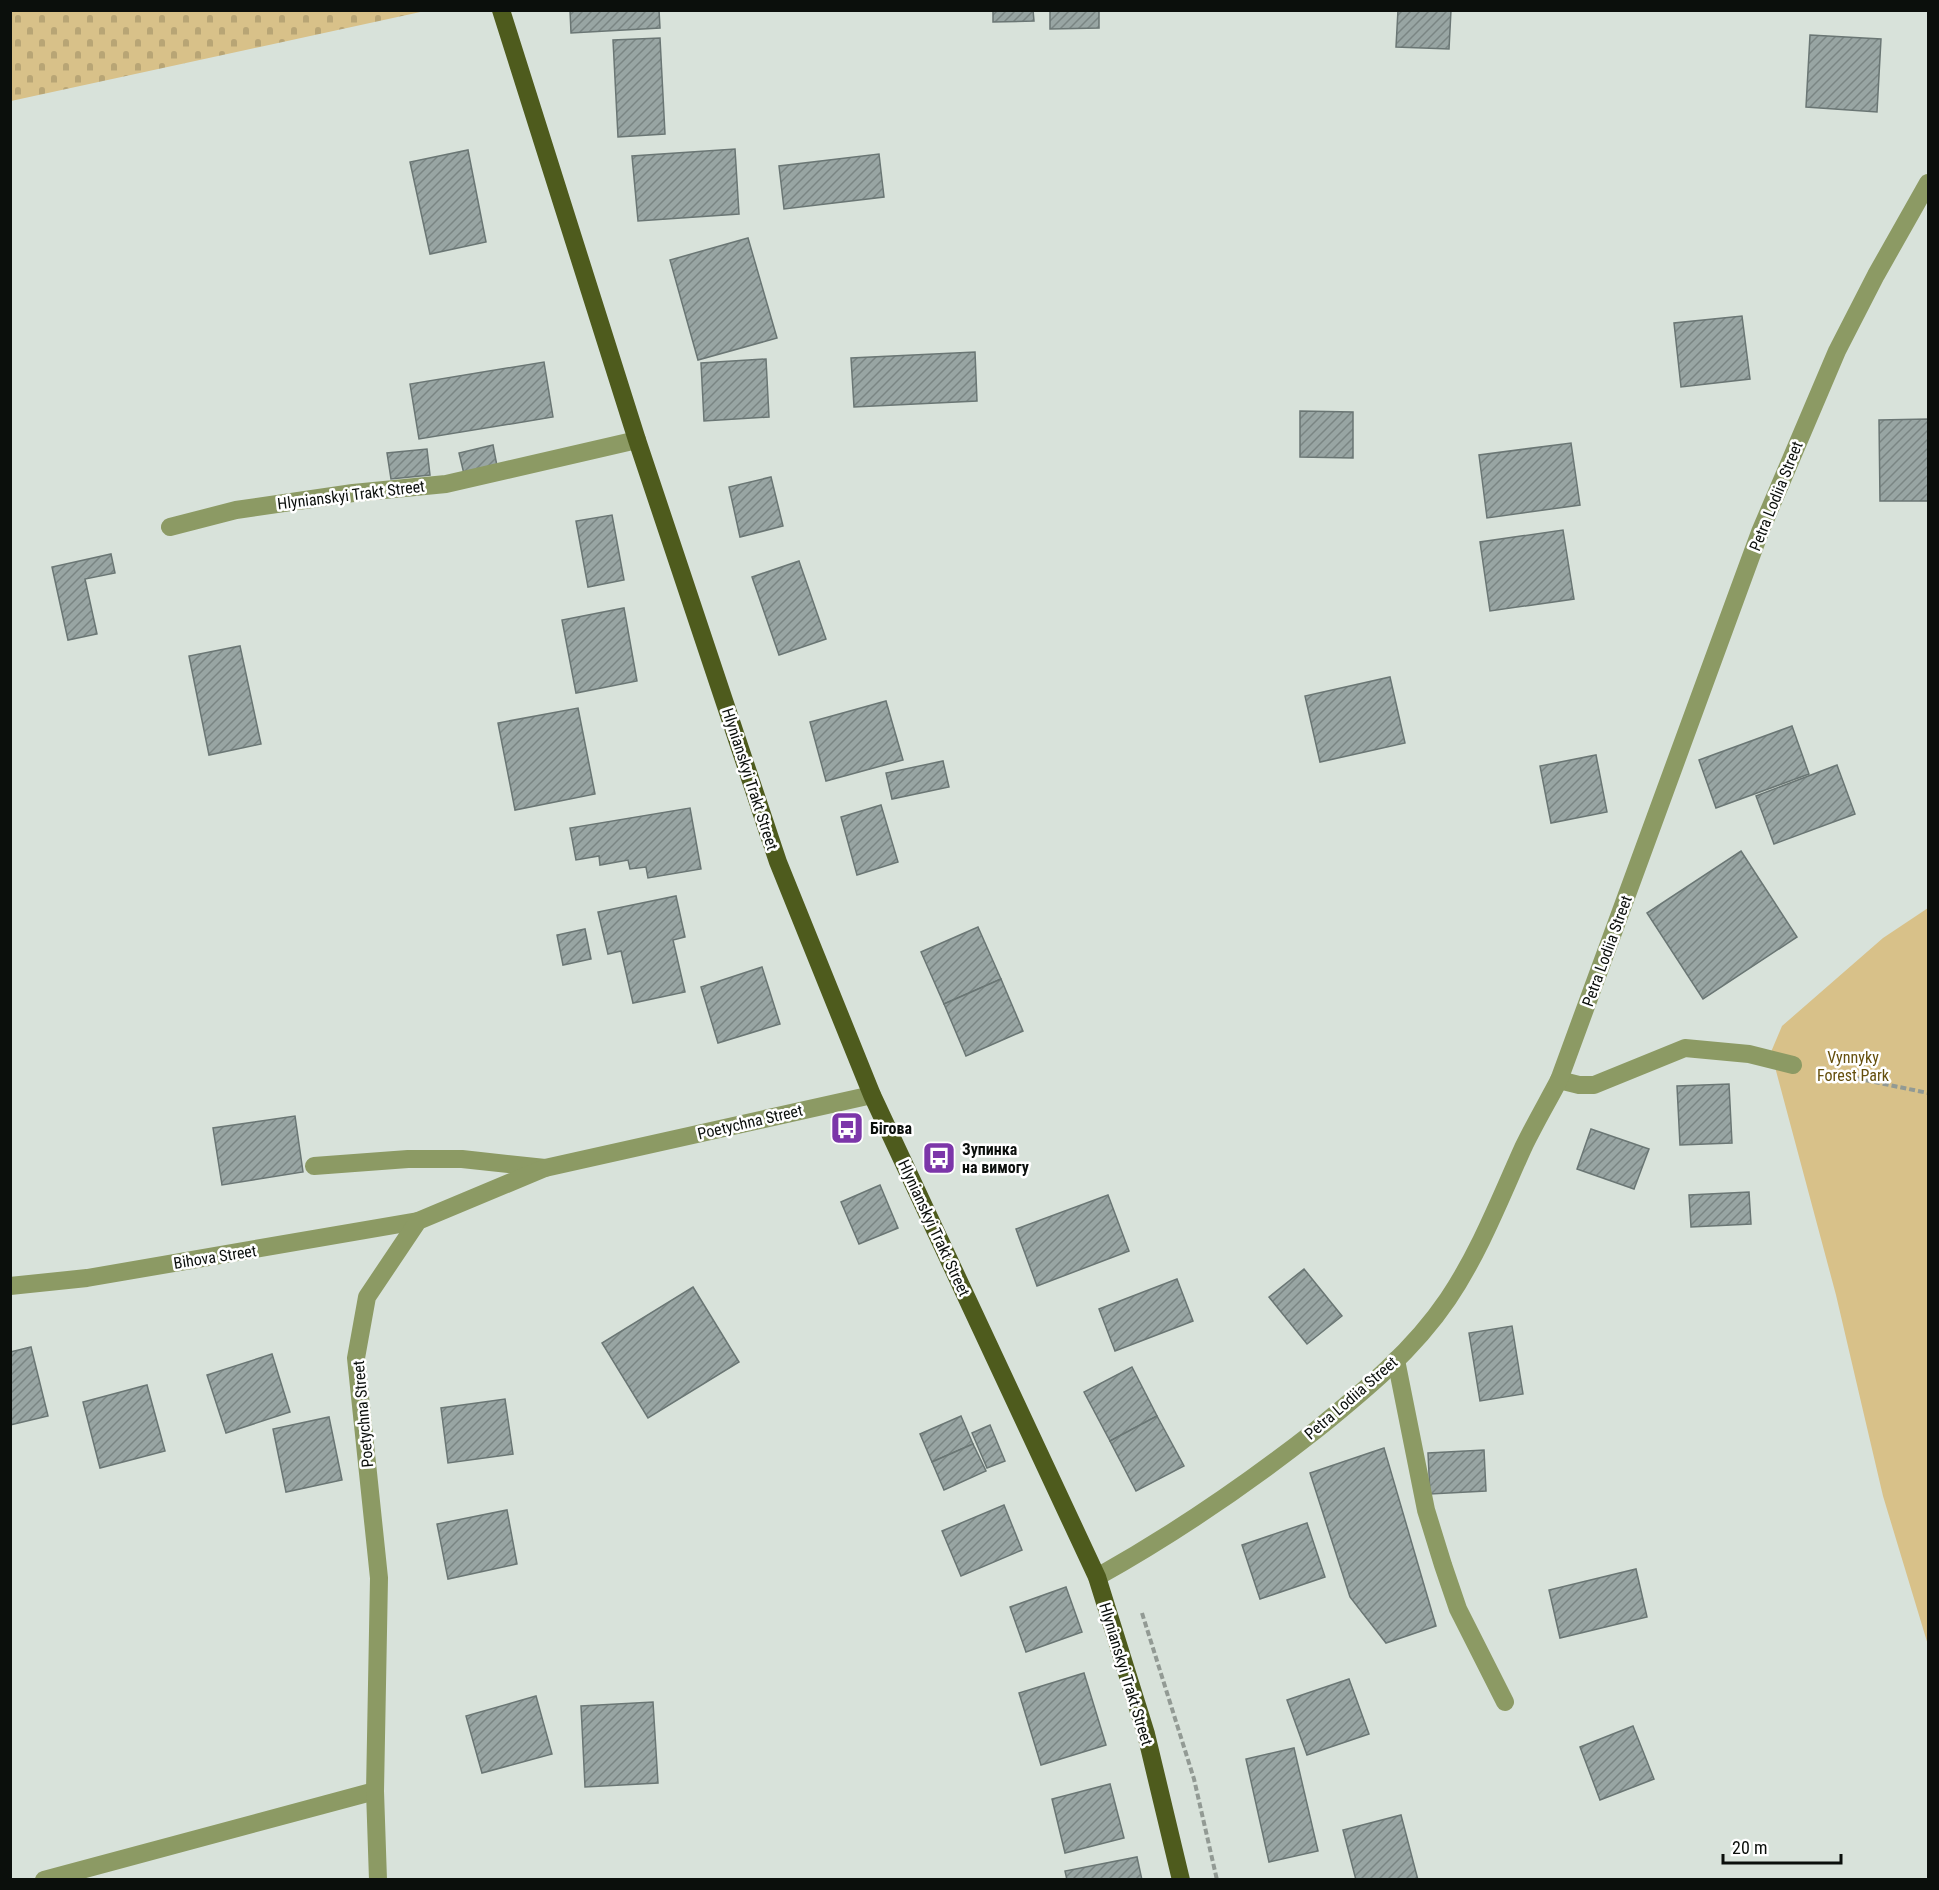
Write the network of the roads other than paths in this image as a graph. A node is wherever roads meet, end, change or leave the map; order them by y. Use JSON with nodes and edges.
{"nodes":[{"id":1,"x":501,"y":10,"type":"edge"},
{"id":2,"x":1929,"y":183,"type":"edge"},
{"id":3,"x":637,"y":440,"type":"junction"},
{"id":4,"x":170,"y":527,"type":"dead end"},
{"id":5,"x":1793,"y":1065,"type":"road end"},
{"id":6,"x":1559,"y":1080,"type":"junction"},
{"id":7,"x":872,"y":1095,"type":"junction"},
{"id":8,"x":314,"y":1166,"type":"dead end"},
{"id":9,"x":545,"y":1168,"type":"junction"},
{"id":10,"x":418,"y":1221,"type":"junction"},
{"id":11,"x":10,"y":1286,"type":"edge"},
{"id":12,"x":1396,"y":1360,"type":"junction"},
{"id":13,"x":1097,"y":1577,"type":"junction"},
{"id":14,"x":1504,"y":1702,"type":"dead end"},
{"id":15,"x":375,"y":1791,"type":"junction"},
{"id":16,"x":44,"y":1880,"type":"edge"},
{"id":17,"x":378,"y":1880,"type":"edge"},
{"id":18,"x":1181,"y":1880,"type":"edge"}],
"edges":[{"from":1,"to":3,"type":"main road","name":"Hlynianskyi Trakt Street"},
{"from":2,"to":6,"type":"street","name":"Petra Lodiia Street"},
{"from":3,"to":4,"type":"street","name":"Hlynianskyi Trakt Street"},
{"from":3,"to":7,"type":"main road","name":"Hlynianskyi Trakt Street"},
{"from":5,"to":6,"type":"street"},
{"from":6,"to":12,"type":"street","name":"Petra Lodiia Street"},
{"from":7,"to":9,"type":"street","name":"Poetychna Street"},
{"from":7,"to":13,"type":"main road","name":"Hlynianskyi Trakt Street"},
{"from":8,"to":9,"type":"street"},
{"from":9,"to":10,"type":"street","name":"Poetychna Street"},
{"from":10,"to":11,"type":"street","name":"Bihova Street"},
{"from":10,"to":15,"type":"street","name":"Poetychna Street"},
{"from":12,"to":13,"type":"street","name":"Petra Lodiia Street"},
{"from":12,"to":14,"type":"street"},
{"from":13,"to":18,"type":"main road","name":"Hlynianskyi Trakt Street"},
{"from":15,"to":16,"type":"street"},
{"from":15,"to":17,"type":"street","name":"Poetychna Street"}]}
